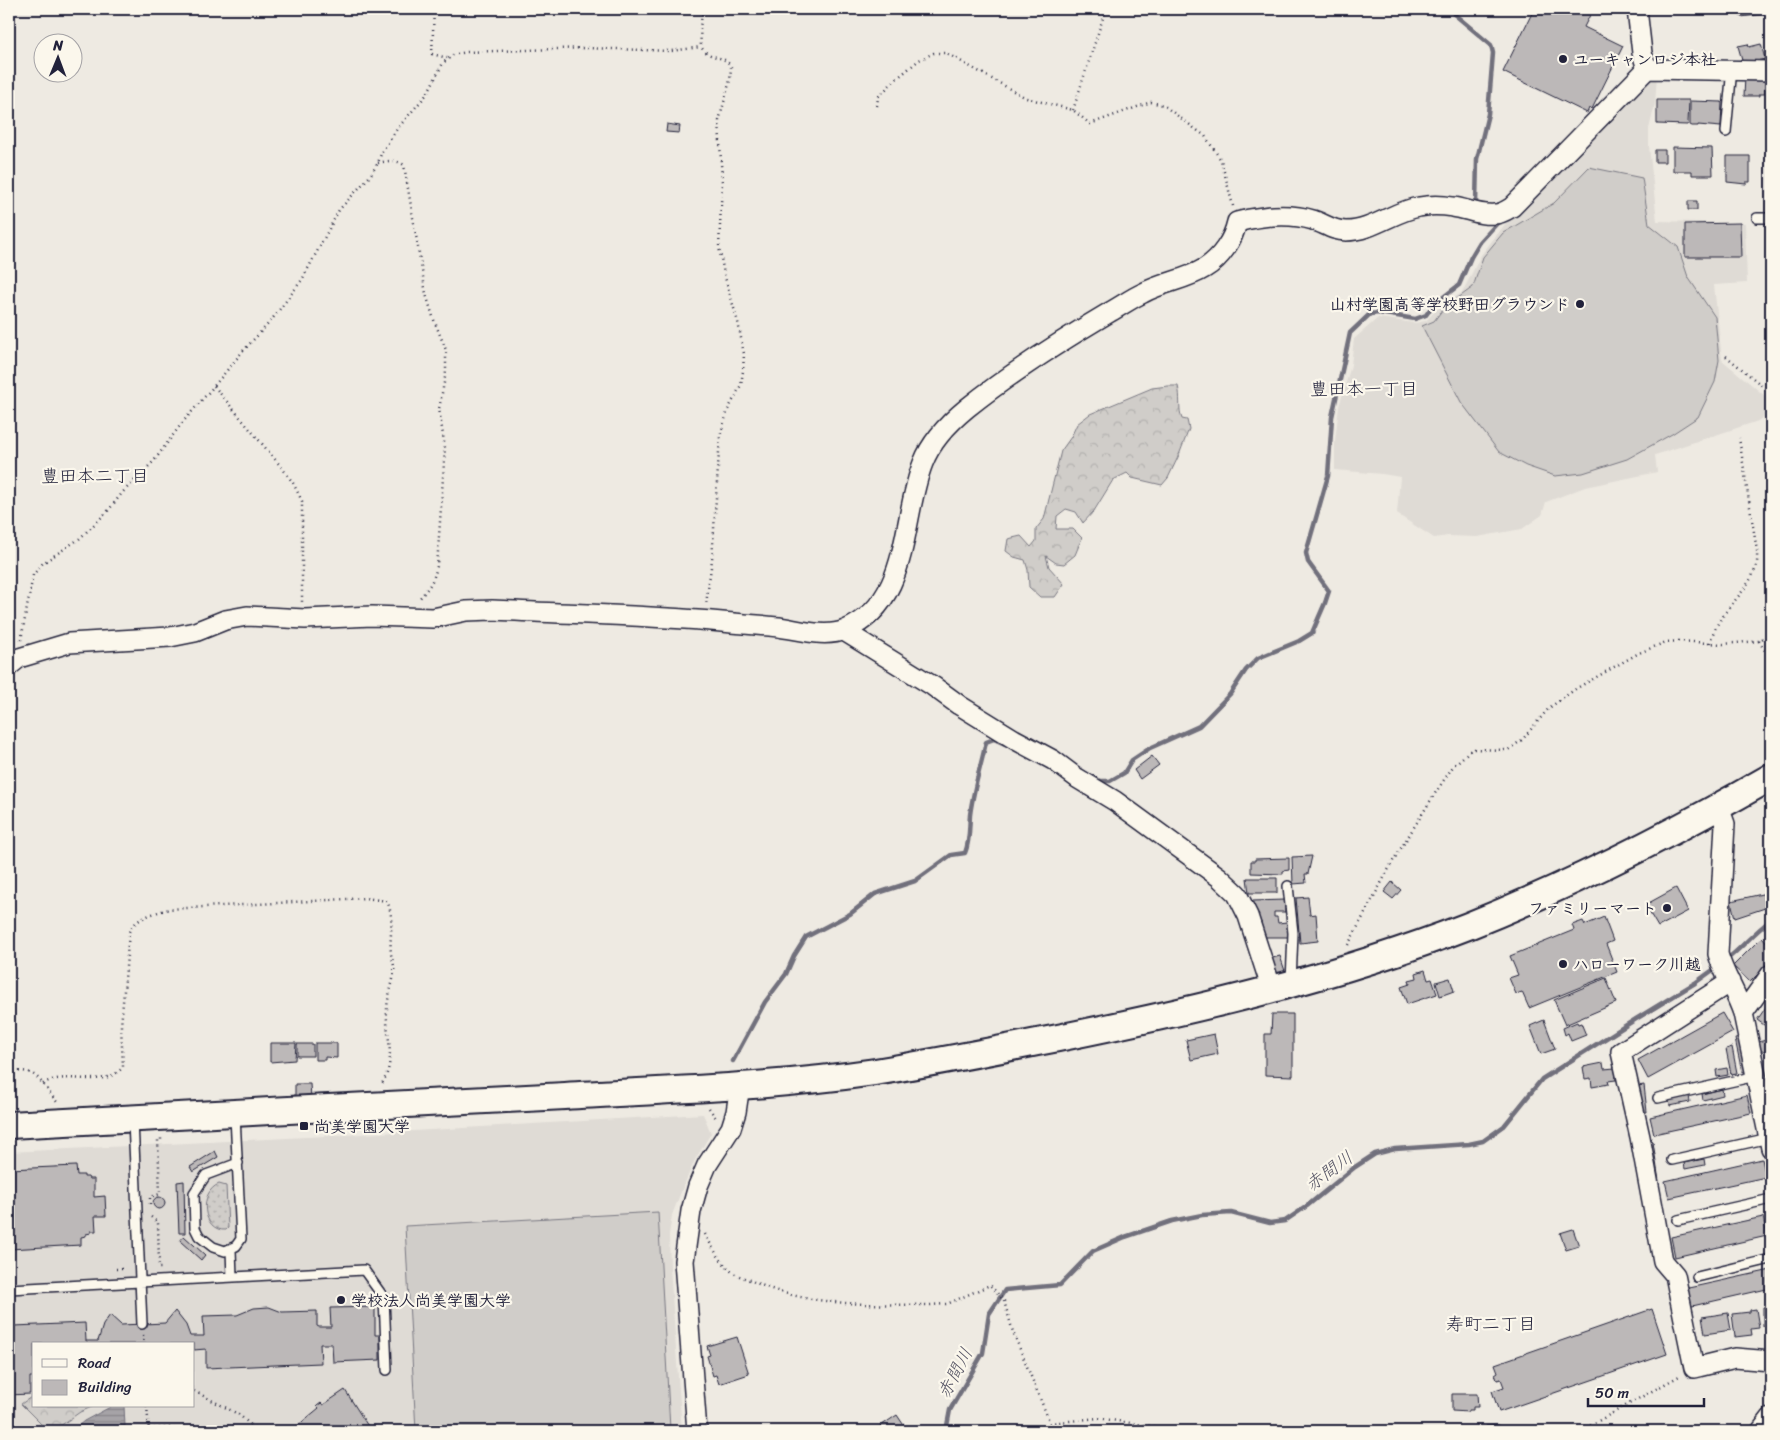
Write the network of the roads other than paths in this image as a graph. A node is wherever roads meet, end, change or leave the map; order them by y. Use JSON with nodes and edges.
{"nodes":[{"id":1,"x":1637,"y":9,"type":"edge"},
{"id":2,"x":1647,"y":68,"type":"junction"},
{"id":3,"x":1734,"y":70,"type":"junction"},
{"id":4,"x":1771,"y":71,"type":"edge"},
{"id":5,"x":1726,"y":132,"type":"dead end"},
{"id":6,"x":1757,"y":218,"type":"dead end"},
{"id":7,"x":1771,"y":218,"type":"edge"},
{"id":8,"x":844,"y":631,"type":"junction"},
{"id":9,"x":14,"y":662,"type":"edge"},
{"id":10,"x":1771,"y":777,"type":"edge"},
{"id":11,"x":1719,"y":807,"type":"junction"},
{"id":12,"x":1288,"y":886,"type":"dead end"},
{"id":13,"x":1724,"y":969,"type":"junction"},
{"id":14,"x":1771,"y":974,"type":"edge"},
{"id":15,"x":1282,"y":987,"type":"junction"},
{"id":16,"x":1743,"y":1013,"type":"junction"},
{"id":17,"x":1756,"y":1076,"type":"junction"},
{"id":18,"x":740,"y":1084,"type":"junction"},
{"id":19,"x":1658,"y":1098,"type":"dead end"},
{"id":20,"x":1766,"y":1102,"type":"edge"},
{"id":21,"x":235,"y":1113,"type":"junction"},
{"id":22,"x":133,"y":1118,"type":"junction"},
{"id":23,"x":9,"y":1125,"type":"edge"},
{"id":24,"x":1770,"y":1143,"type":"edge"},
{"id":25,"x":1672,"y":1160,"type":"dead end"},
{"id":26,"x":238,"y":1163,"type":"junction"},
{"id":27,"x":1771,"y":1199,"type":"edge"},
{"id":28,"x":1678,"y":1220,"type":"dead end"},
{"id":29,"x":231,"y":1250,"type":"junction"},
{"id":30,"x":1771,"y":1259,"type":"edge"},
{"id":31,"x":232,"y":1277,"type":"junction"},
{"id":32,"x":1697,"y":1277,"type":"dead end"},
{"id":33,"x":141,"y":1280,"type":"junction"},
{"id":34,"x":9,"y":1289,"type":"edge"},
{"id":35,"x":142,"y":1324,"type":"dead end"},
{"id":36,"x":1771,"y":1361,"type":"edge"},
{"id":37,"x":387,"y":1370,"type":"dead end"},
{"id":38,"x":1771,"y":1418,"type":"edge"},
{"id":39,"x":697,"y":1431,"type":"edge"},
{"id":40,"x":1761,"y":1431,"type":"edge"}],
"edges":[{"from":1,"to":2,"type":"street"},
{"from":2,"to":3,"type":"street"},
{"from":2,"to":8,"type":"street"},
{"from":3,"to":4,"type":"street"},
{"from":3,"to":5,"type":"lane"},
{"from":6,"to":7,"type":"lane"},
{"from":8,"to":9,"type":"street"},
{"from":8,"to":15,"type":"street"},
{"from":10,"to":11,"type":"street"},
{"from":11,"to":13,"type":"street"},
{"from":11,"to":15,"type":"street"},
{"from":12,"to":15,"type":"lane"},
{"from":13,"to":16,"type":"street"},
{"from":13,"to":36,"type":"street"},
{"from":14,"to":16,"type":"street"},
{"from":15,"to":18,"type":"street"},
{"from":16,"to":17,"type":"street"},
{"from":17,"to":19,"type":"lane"},
{"from":17,"to":20,"type":"street"},
{"from":18,"to":21,"type":"street"},
{"from":18,"to":39,"type":"street"},
{"from":20,"to":24,"type":"street"},
{"from":21,"to":22,"type":"street"},
{"from":21,"to":26,"type":"lane"},
{"from":22,"to":23,"type":"street"},
{"from":22,"to":33,"type":"lane"},
{"from":24,"to":25,"type":"lane"},
{"from":26,"to":29,"type":"lane"},
{"from":26,"to":29,"type":"lane"},
{"from":27,"to":28,"type":"lane"},
{"from":29,"to":31,"type":"lane"},
{"from":30,"to":32,"type":"lane"},
{"from":31,"to":33,"type":"lane"},
{"from":31,"to":37,"type":"lane"},
{"from":33,"to":34,"type":"lane"},
{"from":33,"to":35,"type":"lane"},
{"from":38,"to":40,"type":"street"}]}
